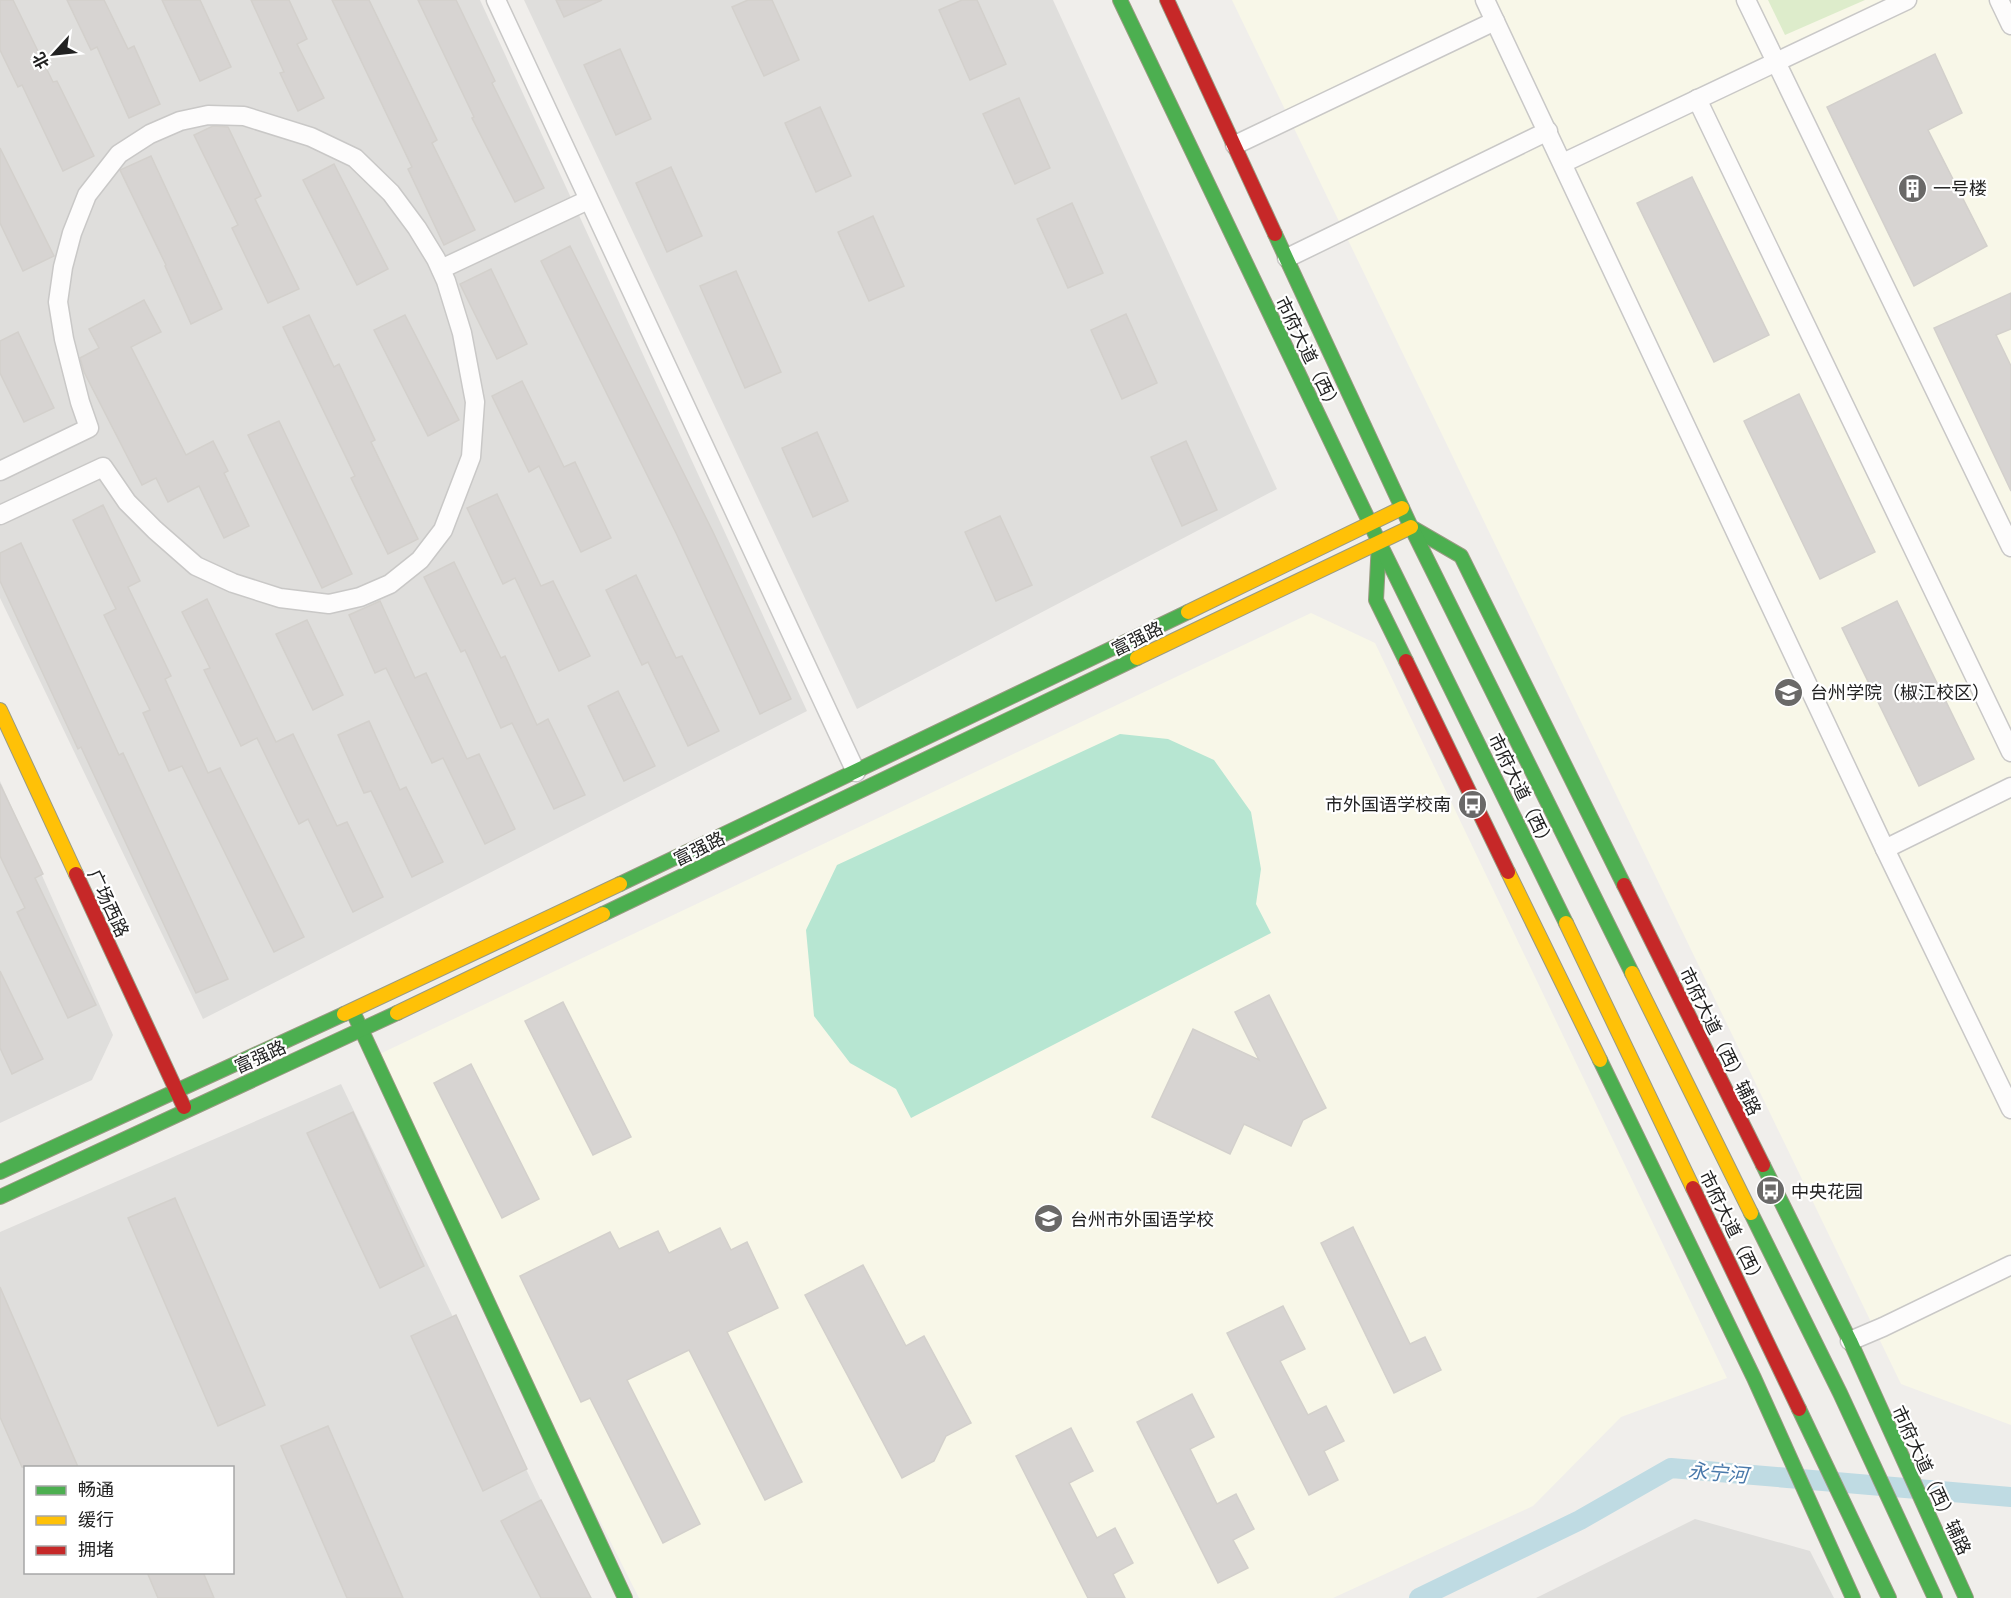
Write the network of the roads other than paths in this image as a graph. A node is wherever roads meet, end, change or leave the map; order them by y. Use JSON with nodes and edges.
{"nodes":[{"id":1,"x":496,"y":0,"type":"edge"},
{"id":2,"x":1120,"y":0,"type":"edge"},
{"id":3,"x":1167,"y":0,"type":"edge"},
{"id":4,"x":1485,"y":0,"type":"edge"},
{"id":5,"x":1746,"y":0,"type":"edge"},
{"id":6,"x":1907,"y":0,"type":"edge"},
{"id":7,"x":1999,"y":0,"type":"edge"},
{"id":8,"x":1496,"y":21,"type":"junction"},
{"id":9,"x":2011,"y":25,"type":"edge"},
{"id":10,"x":1777,"y":62,"type":"junction"},
{"id":11,"x":1697,"y":99,"type":"junction"},
{"id":12,"x":1548,"y":131,"type":"junction"},
{"id":13,"x":1235,"y":145,"type":"junction"},
{"id":14,"x":1563,"y":163,"type":"junction"},
{"id":15,"x":588,"y":200,"type":"junction"},
{"id":16,"x":1287,"y":258,"type":"junction"},
{"id":17,"x":441,"y":270,"type":"junction"},
{"id":18,"x":0,"y":471,"type":"edge"},
{"id":19,"x":1402,"y":508,"type":"junction"},
{"id":20,"x":0,"y":516,"type":"edge"},
{"id":21,"x":1370,"y":523,"type":"junction"},
{"id":22,"x":1412,"y":527,"type":"junction"},
{"id":23,"x":1379,"y":542,"type":"junction"},
{"id":24,"x":2011,"y":547,"type":"edge"},
{"id":25,"x":0,"y":710,"type":"edge"},
{"id":26,"x":5,"y":734,"type":"edge"},
{"id":27,"x":2011,"y":752,"type":"edge"},
{"id":28,"x":856,"y":772,"type":"junction"},
{"id":29,"x":2011,"y":787,"type":"edge"},
{"id":30,"x":1885,"y":849,"type":"junction"},
{"id":31,"x":353,"y":1011,"type":"junction"},
{"id":32,"x":361,"y":1030,"type":"junction"},
{"id":33,"x":177,"y":1093,"type":"junction"},
{"id":34,"x":2011,"y":1109,"type":"edge"},
{"id":35,"x":185,"y":1110,"type":"junction"},
{"id":36,"x":0,"y":1172,"type":"edge"},
{"id":37,"x":0,"y":1197,"type":"edge"},
{"id":38,"x":2011,"y":1265,"type":"edge"},
{"id":39,"x":1850,"y":1341,"type":"junction"},
{"id":40,"x":1963,"y":1592,"type":"edge"},
{"id":41,"x":625,"y":1598,"type":"edge"},
{"id":42,"x":1853,"y":1598,"type":"edge"},
{"id":43,"x":1889,"y":1598,"type":"edge"},
{"id":44,"x":1935,"y":1598,"type":"edge"}],
"edges":[{"from":1,"to":15,"type":"street"},
{"from":2,"to":21,"type":"main road","name":"市府大道（西）"},
{"from":3,"to":13,"type":"main road","name":"市府大道（西）"},
{"from":4,"to":8,"type":"street"},
{"from":5,"to":10,"type":"street"},
{"from":6,"to":10,"type":"street"},
{"from":7,"to":9,"type":"street"},
{"from":8,"to":12,"type":"street"},
{"from":8,"to":13,"type":"street"},
{"from":10,"to":11,"type":"street"},
{"from":10,"to":24,"type":"street"},
{"from":11,"to":14,"type":"street"},
{"from":11,"to":27,"type":"street"},
{"from":12,"to":14,"type":"street"},
{"from":12,"to":16,"type":"street"},
{"from":13,"to":16,"type":"main road","name":"市府大道（西）"},
{"from":14,"to":30,"type":"street"},
{"from":15,"to":17,"type":"street"},
{"from":15,"to":28,"type":"street"},
{"from":16,"to":19,"type":"main road","name":"市府大道（西）"},
{"from":17,"to":18,"type":"street"},
{"from":17,"to":20,"type":"street"},
{"from":19,"to":21,"type":"main road","name":"富强路"},
{"from":19,"to":22,"type":"main road","name":"市府大道（西）"},
{"from":21,"to":23,"type":"main road","name":"市府大道（西）"},
{"from":21,"to":28,"type":"main road","name":"富强路"},
{"from":22,"to":23,"type":"main road","name":"富强路"},
{"from":22,"to":39,"type":"main road","name":"市府大道（西）辅路"},
{"from":22,"to":44,"type":"main road","name":"市府大道（西）"},
{"from":23,"to":32,"type":"main road","name":"富强路"},
{"from":23,"to":42,"type":"main road"},
{"from":23,"to":43,"type":"main road","name":"市府大道（西）"},
{"from":25,"to":26,"type":"main road","name":"广场西路"},
{"from":26,"to":33,"type":"main road","name":"广场西路"},
{"from":28,"to":31,"type":"main road","name":"富强路"},
{"from":29,"to":30,"type":"street"},
{"from":30,"to":34,"type":"street"},
{"from":31,"to":32,"type":"main road"},
{"from":31,"to":33,"type":"main road","name":"富强路"},
{"from":32,"to":35,"type":"main road","name":"富强路"},
{"from":32,"to":41,"type":"main road"},
{"from":33,"to":35,"type":"main road","name":"广场西路"},
{"from":33,"to":36,"type":"main road","name":"富强路"},
{"from":35,"to":37,"type":"main road","name":"富强路"},
{"from":38,"to":39,"type":"street"},
{"from":39,"to":40,"type":"main road","name":"市府大道（西）辅路"}]}
